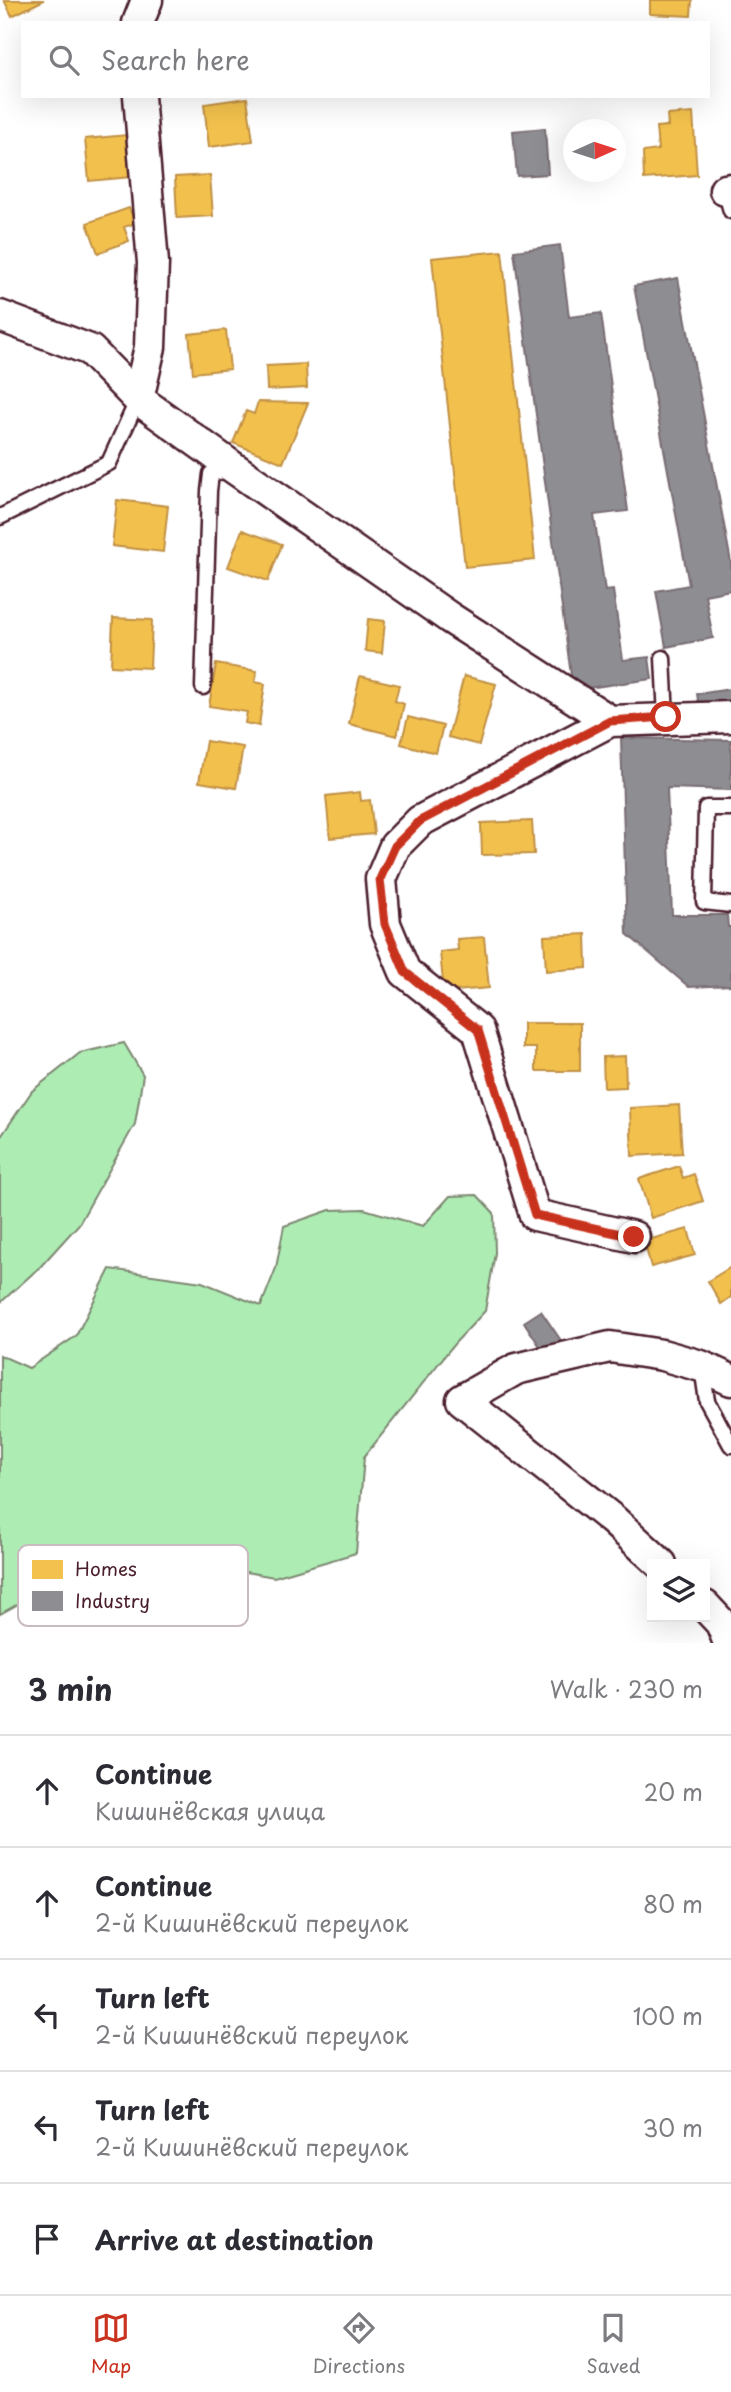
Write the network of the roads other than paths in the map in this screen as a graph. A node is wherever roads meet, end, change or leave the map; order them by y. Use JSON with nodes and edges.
{"nodes":[{"id":1,"x":147,"y":0,"type":"edge"},
{"id":2,"x":139,"y":21,"type":"edge"},
{"id":3,"x":139,"y":98,"type":"edge"},
{"id":4,"x":0,"y":316,"type":"edge"},
{"id":5,"x":138,"y":399,"type":"junction"},
{"id":6,"x":234,"y":468,"type":"junction"},
{"id":7,"x":0,"y":517,"type":"edge"},
{"id":8,"x":663,"y":658,"type":"dead end"},
{"id":9,"x":203,"y":687,"type":"dead end"},
{"id":10,"x":666,"y":717,"type":"junction"},
{"id":11,"x":731,"y":717,"type":"edge"},
{"id":12,"x":610,"y":721,"type":"junction"},
{"id":13,"x":731,"y":808,"type":"edge"},
{"id":14,"x":731,"y":905,"type":"edge"},
{"id":15,"x":634,"y":1237,"type":"dead end"},
{"id":16,"x":701,"y":1366,"type":"junction"},
{"id":17,"x":731,"y":1380,"type":"edge"},
{"id":18,"x":731,"y":1445,"type":"edge"},
{"id":19,"x":656,"y":1559,"type":"edge"},
{"id":20,"x":710,"y":1611,"type":"edge"},
{"id":21,"x":729,"y":1643,"type":"edge"}],
"edges":[{"from":1,"to":2,"type":"street"},
{"from":3,"to":5,"type":"street"},
{"from":4,"to":5,"type":"street"},
{"from":5,"to":6,"type":"street"},
{"from":5,"to":7,"type":"lane"},
{"from":6,"to":9,"type":"lane"},
{"from":6,"to":12,"type":"street"},
{"from":8,"to":10,"type":"lane"},
{"from":10,"to":11,"type":"street"},
{"from":10,"to":12,"type":"street"},
{"from":12,"to":15,"type":"street"},
{"from":13,"to":14,"type":"lane"},
{"from":16,"to":17,"type":"street"},
{"from":16,"to":18,"type":"lane"},
{"from":16,"to":19,"type":"street"},
{"from":20,"to":21,"type":"street"}]}
